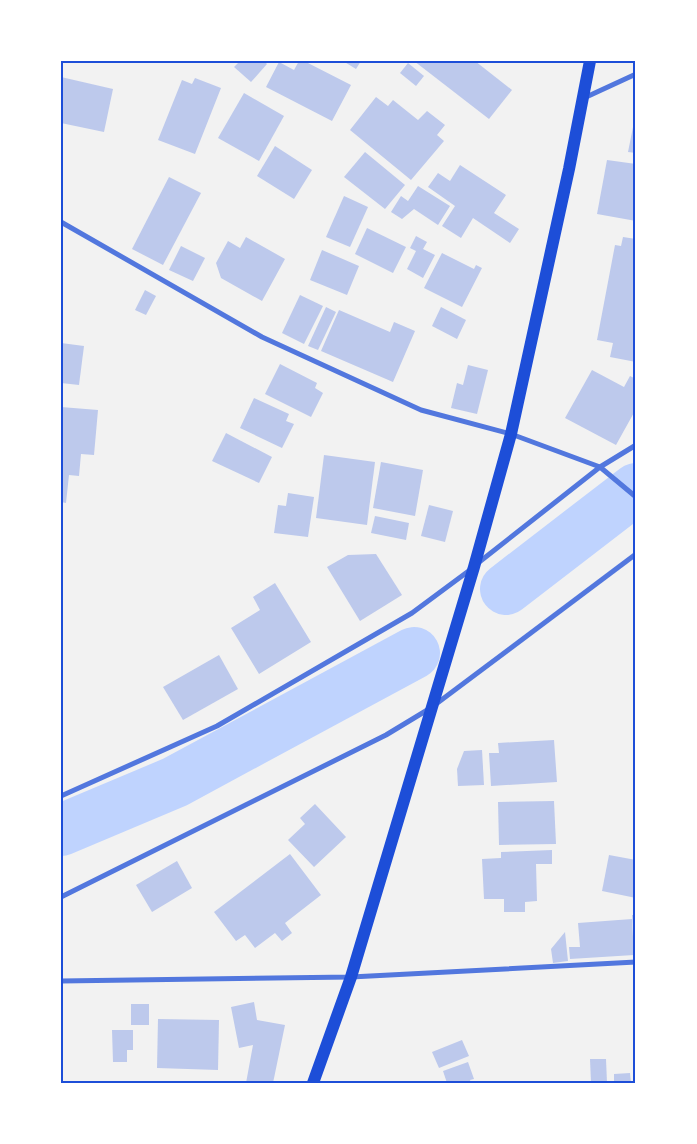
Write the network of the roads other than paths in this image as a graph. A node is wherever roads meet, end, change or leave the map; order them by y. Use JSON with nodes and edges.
{"nodes":[{"id":1,"x":590,"y":61,"type":"edge"},
{"id":2,"x":636,"y":74,"type":"edge"},
{"id":3,"x":583,"y":98,"type":"junction"},
{"id":4,"x":61,"y":222,"type":"edge"},
{"id":5,"x":511,"y":434,"type":"junction"},
{"id":6,"x":636,"y":445,"type":"edge"},
{"id":7,"x":600,"y":467,"type":"junction"},
{"id":8,"x":636,"y":497,"type":"edge"},
{"id":9,"x":636,"y":554,"type":"edge"},
{"id":10,"x":474,"y":567,"type":"junction"},
{"id":11,"x":432,"y":707,"type":"junction"},
{"id":12,"x":61,"y":796,"type":"edge"},
{"id":13,"x":61,"y":897,"type":"edge"},
{"id":14,"x":636,"y":962,"type":"edge"},
{"id":15,"x":351,"y":977,"type":"junction"},
{"id":16,"x":61,"y":981,"type":"edge"},
{"id":17,"x":314,"y":1083,"type":"edge"}],
"edges":[{"from":1,"to":3,"type":"main road"},
{"from":2,"to":3,"type":"street"},
{"from":3,"to":5,"type":"main road"},
{"from":4,"to":5,"type":"street"},
{"from":5,"to":7,"type":"street"},
{"from":5,"to":10,"type":"main road"},
{"from":6,"to":7,"type":"street"},
{"from":7,"to":8,"type":"street"},
{"from":7,"to":10,"type":"street"},
{"from":9,"to":11,"type":"street"},
{"from":10,"to":11,"type":"main road"},
{"from":10,"to":12,"type":"street"},
{"from":11,"to":13,"type":"street"},
{"from":11,"to":15,"type":"main road"},
{"from":14,"to":15,"type":"street"},
{"from":15,"to":16,"type":"street"},
{"from":15,"to":17,"type":"main road"}]}
